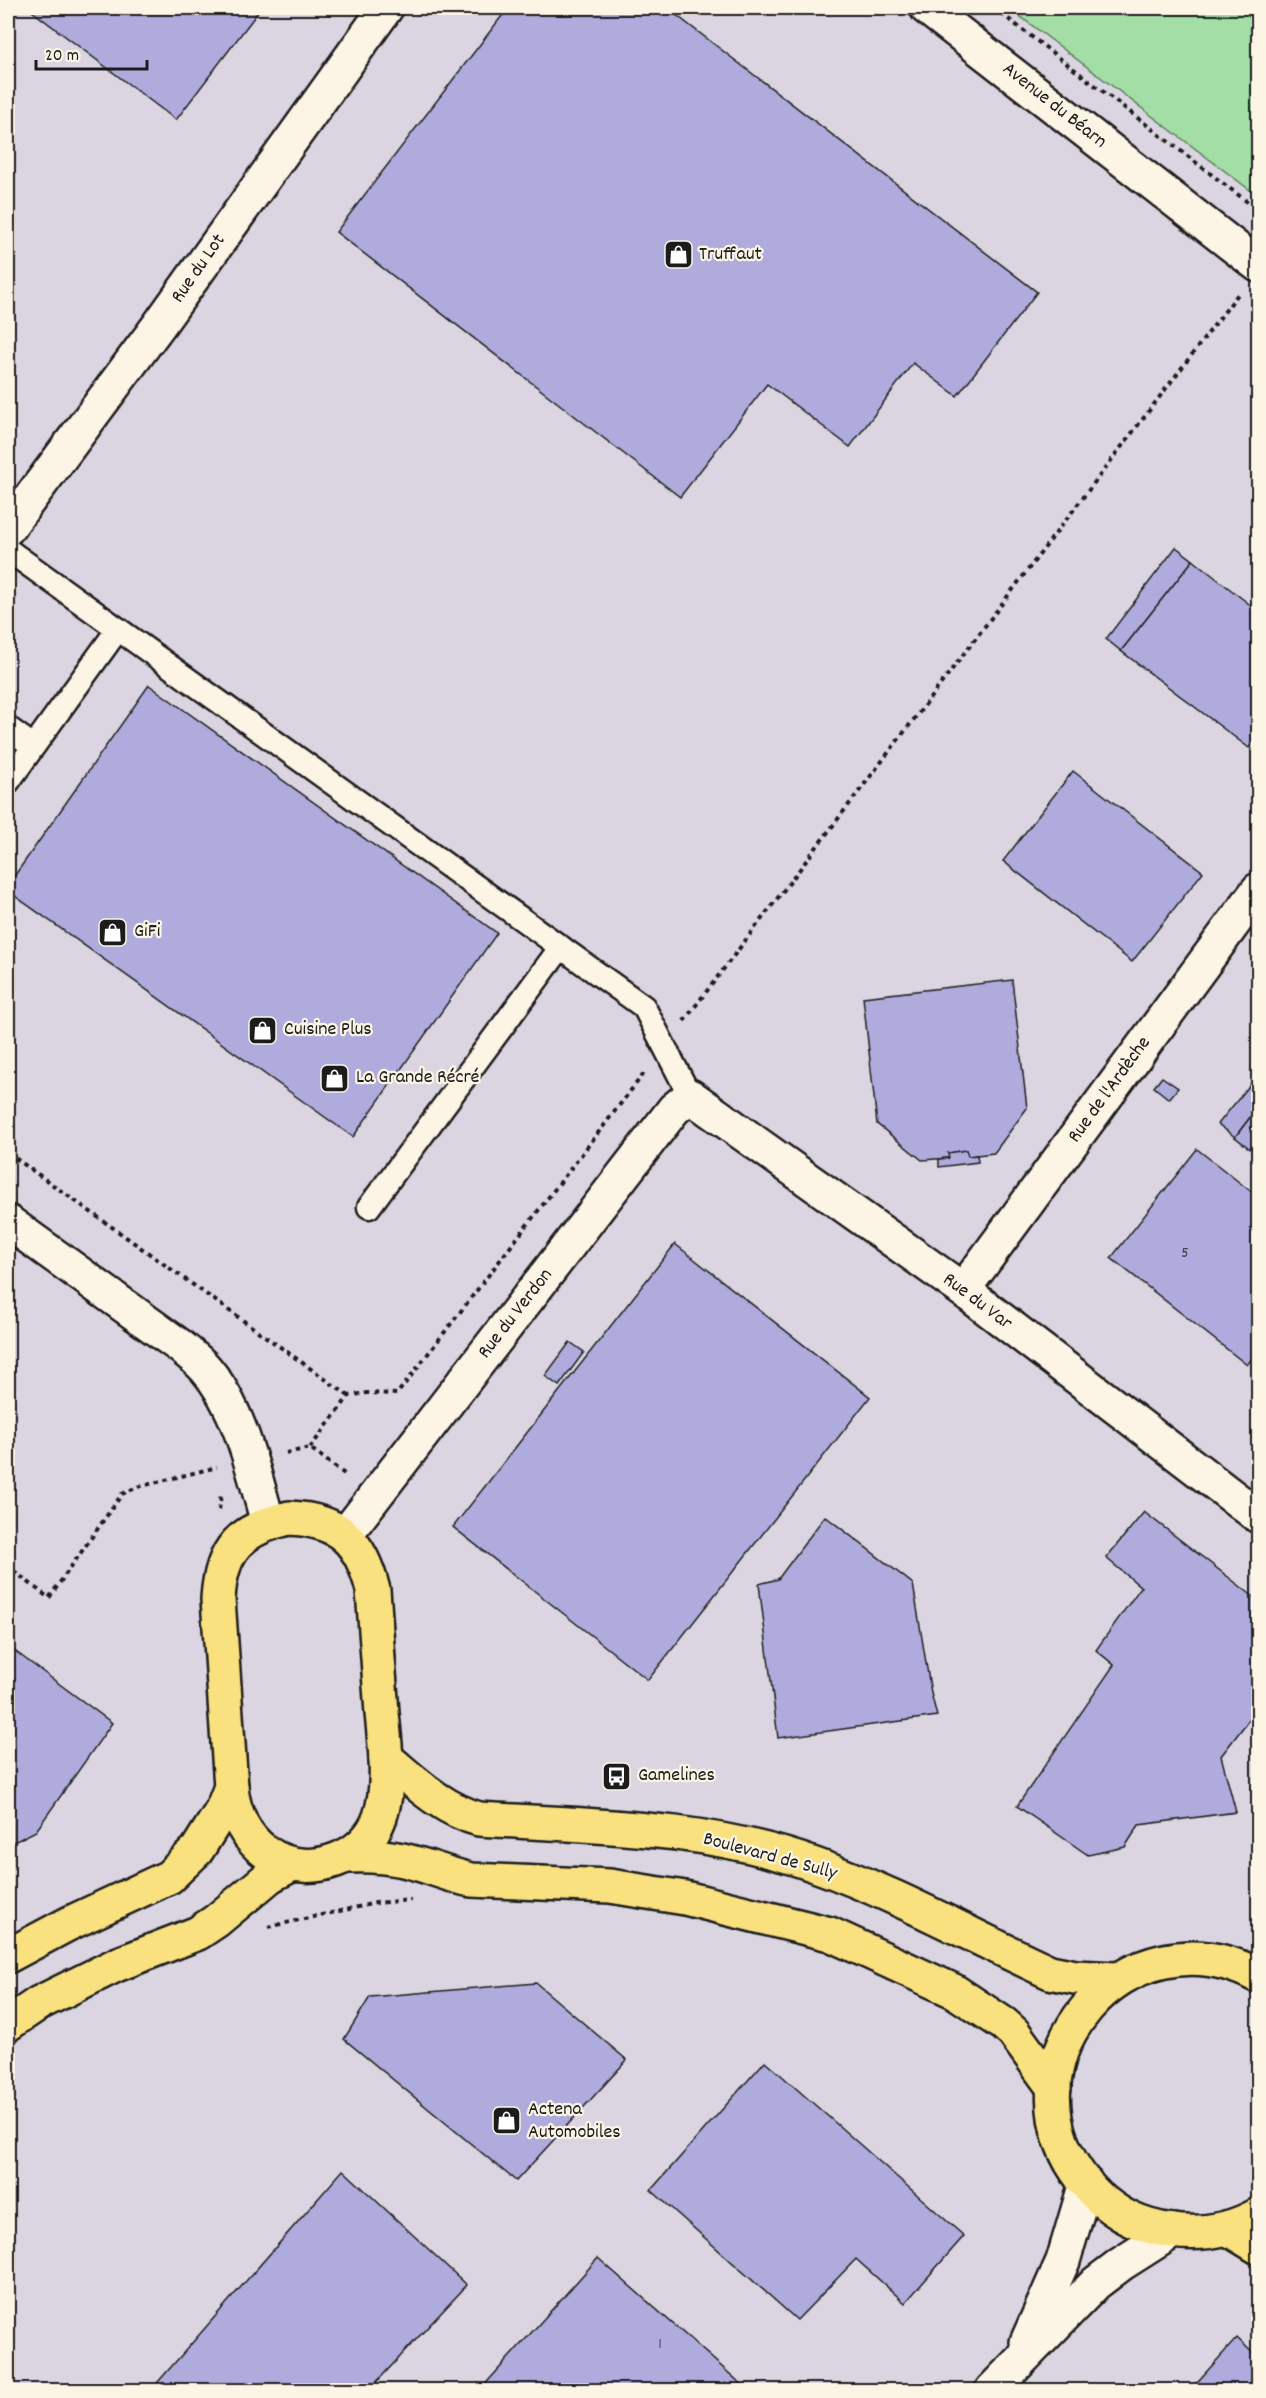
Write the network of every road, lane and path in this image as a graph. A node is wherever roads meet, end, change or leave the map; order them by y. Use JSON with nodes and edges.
{"nodes":[{"id":1,"x":386,"y":8,"type":"edge"},
{"id":2,"x":927,"y":8,"type":"edge"},
{"id":3,"x":994,"y":8,"type":"edge"},
{"id":4,"x":1244,"y":8,"type":"edge"},
{"id":5,"x":1258,"y":26,"type":"edge"},
{"id":6,"x":1258,"y":210,"type":"edge"},
{"id":7,"x":1251,"y":276,"type":"edge"},
{"id":8,"x":8,"y":528,"type":"edge"},
{"id":9,"x":8,"y":550,"type":"edge"},
{"id":10,"x":118,"y":629,"type":"junction"},
{"id":11,"x":8,"y":728,"type":"edge"},
{"id":12,"x":33,"y":746,"type":"junction"},
{"id":13,"x":8,"y":782,"type":"edge"},
{"id":14,"x":1258,"y":890,"type":"edge"},
{"id":15,"x":561,"y":947,"type":"junction"},
{"id":16,"x":665,"y":1045,"type":"junction"},
{"id":17,"x":690,"y":1096,"type":"junction"},
{"id":18,"x":8,"y":1153,"type":"edge"},
{"id":19,"x":369,"y":1207,"type":"dead end"},
{"id":20,"x":8,"y":1222,"type":"edge"},
{"id":21,"x":963,"y":1290,"type":"junction"},
{"id":22,"x":349,"y":1396,"type":"junction"},
{"id":23,"x":310,"y":1448,"type":"junction"},
{"id":24,"x":251,"y":1460,"type":"junction"},
{"id":25,"x":375,"y":1498,"type":"junction"},
{"id":26,"x":1258,"y":1515,"type":"edge"},
{"id":27,"x":268,"y":1523,"type":"junction"},
{"id":28,"x":345,"y":1535,"type":"junction"},
{"id":29,"x":8,"y":1580,"type":"edge"},
{"id":30,"x":386,"y":1758,"type":"junction"},
{"id":31,"x":231,"y":1788,"type":"junction"},
{"id":32,"x":347,"y":1856,"type":"junction"},
{"id":33,"x":291,"y":1865,"type":"junction"},
{"id":34,"x":452,"y":1876,"type":"junction"},
{"id":35,"x":228,"y":1911,"type":"junction"},
{"id":36,"x":8,"y":1956,"type":"edge"},
{"id":37,"x":1244,"y":1961,"type":"edge"},
{"id":38,"x":1258,"y":1976,"type":"edge"},
{"id":39,"x":1117,"y":1979,"type":"junction"},
{"id":40,"x":8,"y":2024,"type":"edge"},
{"id":41,"x":1054,"y":2088,"type":"junction"},
{"id":42,"x":1086,"y":2183,"type":"junction"},
{"id":43,"x":1258,"y":2215,"type":"edge"},
{"id":44,"x":1227,"y":2228,"type":"junction"},
{"id":45,"x":1173,"y":2232,"type":"junction"},
{"id":46,"x":1258,"y":2247,"type":"edge"},
{"id":47,"x":1018,"y":2361,"type":"junction"},
{"id":48,"x":992,"y":2391,"type":"edge"}],
"edges":[{"from":1,"to":8,"type":"street","name":"Rue du Lot"},
{"from":2,"to":7,"type":"street","name":"Avenue du Béarn"},
{"from":3,"to":6,"type":"path"},
{"from":4,"to":5,"type":"path"},
{"from":7,"to":16,"type":"path"},
{"from":9,"to":10,"type":"lane"},
{"from":10,"to":12,"type":"lane"},
{"from":10,"to":15,"type":"lane"},
{"from":11,"to":12,"type":"lane"},
{"from":12,"to":13,"type":"lane"},
{"from":14,"to":21,"type":"street","name":"Rue de l'Ardèche"},
{"from":15,"to":16,"type":"lane"},
{"from":15,"to":19,"type":"lane"},
{"from":16,"to":17,"type":"lane"},
{"from":16,"to":22,"type":"path"},
{"from":17,"to":21,"type":"street","name":"Rue du Var"},
{"from":17,"to":25,"type":"street","name":"Rue du Verdon"},
{"from":18,"to":22,"type":"path"},
{"from":20,"to":24,"type":"street"},
{"from":21,"to":26,"type":"street","name":"Rue du Var"},
{"from":22,"to":23,"type":"path"},
{"from":23,"to":24,"type":"path"},
{"from":23,"to":25,"type":"path"},
{"from":24,"to":27,"type":"street"},
{"from":24,"to":29,"type":"path"},
{"from":25,"to":28,"type":"street","name":"Rue du Verdon"},
{"from":27,"to":28,"type":"main road"},
{"from":27,"to":31,"type":"main road"},
{"from":28,"to":30,"type":"main road"},
{"from":30,"to":32,"type":"main road"},
{"from":30,"to":39,"type":"main road","name":"Boulevard de Sully"},
{"from":31,"to":33,"type":"main road"},
{"from":31,"to":36,"type":"main road"},
{"from":32,"to":33,"type":"main road"},
{"from":32,"to":34,"type":"main road","name":"Boulevard de Sully"},
{"from":33,"to":35,"type":"main road"},
{"from":34,"to":35,"type":"path"},
{"from":34,"to":41,"type":"main road","name":"Boulevard de Sully"},
{"from":35,"to":40,"type":"main road"},
{"from":37,"to":38,"type":"main road","name":"Boulevard de Sully"},
{"from":37,"to":39,"type":"main road","name":"Boulevard de Sully"},
{"from":39,"to":41,"type":"main road","name":"Boulevard de Sully"},
{"from":41,"to":42,"type":"main road","name":"Boulevard de Sully"},
{"from":42,"to":45,"type":"main road","name":"Boulevard de Sully"},
{"from":42,"to":47,"type":"street"},
{"from":43,"to":44,"type":"main road","name":"Boulevard de Sully"},
{"from":44,"to":45,"type":"main road","name":"Boulevard de Sully"},
{"from":44,"to":46,"type":"main road"},
{"from":45,"to":47,"type":"street"},
{"from":47,"to":48,"type":"street"}]}
